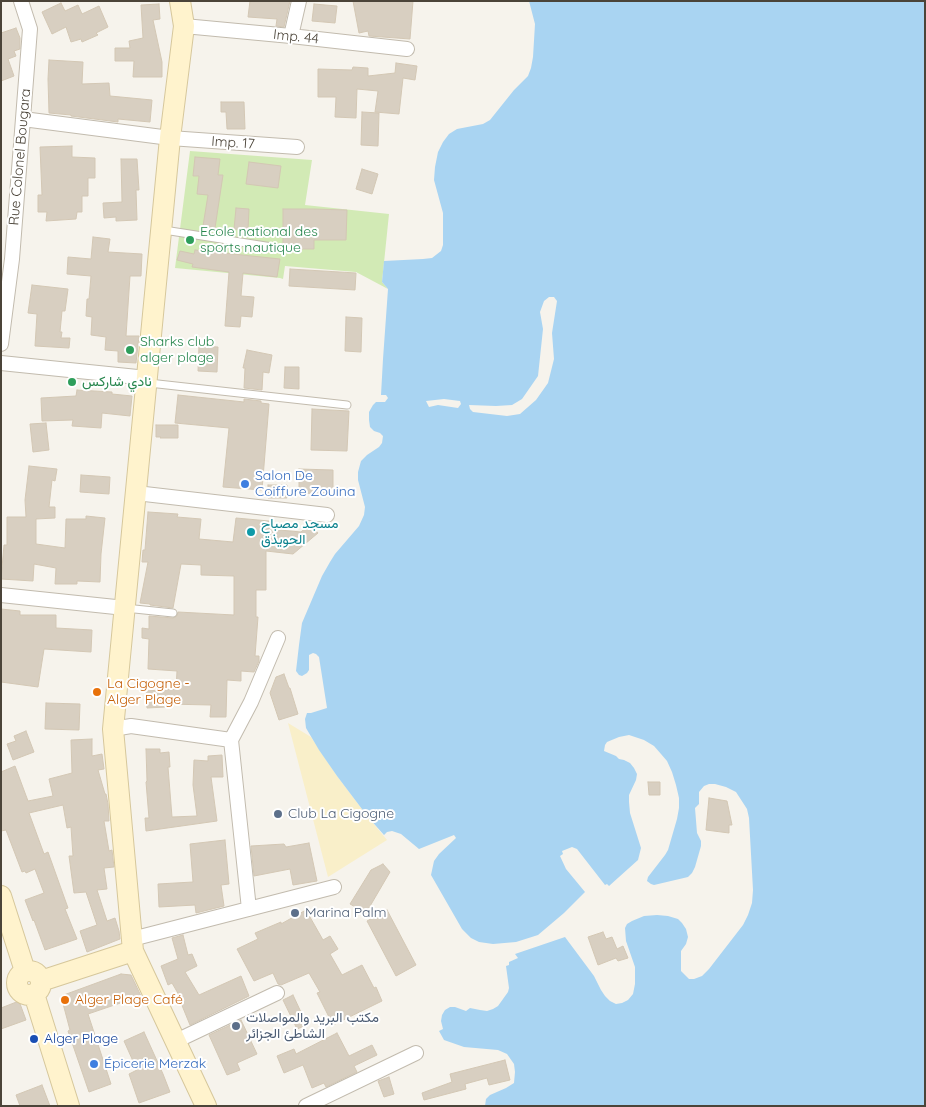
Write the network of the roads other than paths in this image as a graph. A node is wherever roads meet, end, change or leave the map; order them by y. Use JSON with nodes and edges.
{"nodes":[{"id":1,"x":21,"y":1,"type":"edge"},
{"id":2,"x":180,"y":1,"type":"edge"},
{"id":3,"x":299,"y":1,"type":"edge"},
{"id":4,"x":184,"y":26,"type":"junction"},
{"id":5,"x":291,"y":36,"type":"junction"},
{"id":6,"x":407,"y":50,"type":"dead end"},
{"id":7,"x":23,"y":119,"type":"junction"},
{"id":8,"x":170,"y":138,"type":"junction"},
{"id":9,"x":297,"y":148,"type":"dead end"},
{"id":10,"x":161,"y":230,"type":"junction"},
{"id":11,"x":272,"y":247,"type":"dead end"},
{"id":12,"x":1,"y":344,"type":"edge"},
{"id":13,"x":1,"y":363,"type":"edge"},
{"id":14,"x":146,"y":380,"type":"junction"},
{"id":15,"x":347,"y":405,"type":"dead end"},
{"id":16,"x":136,"y":493,"type":"junction"},
{"id":17,"x":327,"y":515,"type":"dead end"},
{"id":18,"x":1,"y":595,"type":"edge"},
{"id":19,"x":125,"y":608,"type":"junction"},
{"id":20,"x":172,"y":613,"type":"dead end"},
{"id":21,"x":278,"y":638,"type":"dead end"},
{"id":22,"x":113,"y":728,"type":"junction"},
{"id":23,"x":231,"y":740,"type":"junction"},
{"id":24,"x":334,"y":888,"type":"dead end"},
{"id":25,"x":1,"y":896,"type":"edge"},
{"id":26,"x":249,"y":909,"type":"junction"},
{"id":27,"x":133,"y":945,"type":"junction"},
{"id":28,"x":24,"y":986,"type":"edge"},
{"id":29,"x":276,"y":993,"type":"dead end"},
{"id":30,"x":176,"y":1041,"type":"junction"},
{"id":31,"x":416,"y":1053,"type":"dead end"},
{"id":32,"x":69,"y":1106,"type":"edge"},
{"id":33,"x":206,"y":1106,"type":"edge"},
{"id":34,"x":306,"y":1106,"type":"edge"}],
"edges":[{"from":1,"to":7,"type":"street","name":"Rue Colonel Bougara"},
{"from":2,"to":4,"type":"street"},
{"from":3,"to":5,"type":"street"},
{"from":4,"to":5,"type":"street","name":"Imp. 44"},
{"from":4,"to":8,"type":"street"},
{"from":5,"to":6,"type":"street","name":"Imp. 44"},
{"from":7,"to":8,"type":"street","name":"Imp. 17"},
{"from":7,"to":12,"type":"street","name":"Rue Colonel Bougara"},
{"from":8,"to":9,"type":"street","name":"Imp. 17"},
{"from":8,"to":10,"type":"street"},
{"from":10,"to":11,"type":"lane"},
{"from":10,"to":14,"type":"street"},
{"from":13,"to":14,"type":"street"},
{"from":14,"to":15,"type":"lane"},
{"from":14,"to":16,"type":"street"},
{"from":16,"to":17,"type":"street"},
{"from":16,"to":19,"type":"street"},
{"from":18,"to":19,"type":"street"},
{"from":19,"to":20,"type":"lane"},
{"from":19,"to":22,"type":"street"},
{"from":21,"to":23,"type":"street"},
{"from":22,"to":23,"type":"street"},
{"from":22,"to":27,"type":"street"},
{"from":23,"to":26,"type":"street"},
{"from":24,"to":26,"type":"street"},
{"from":25,"to":28,"type":"street"},
{"from":26,"to":27,"type":"street"},
{"from":27,"to":28,"type":"street"},
{"from":27,"to":30,"type":"street"},
{"from":28,"to":32,"type":"street"},
{"from":29,"to":30,"type":"street"},
{"from":30,"to":33,"type":"street"},
{"from":31,"to":34,"type":"street"}]}
